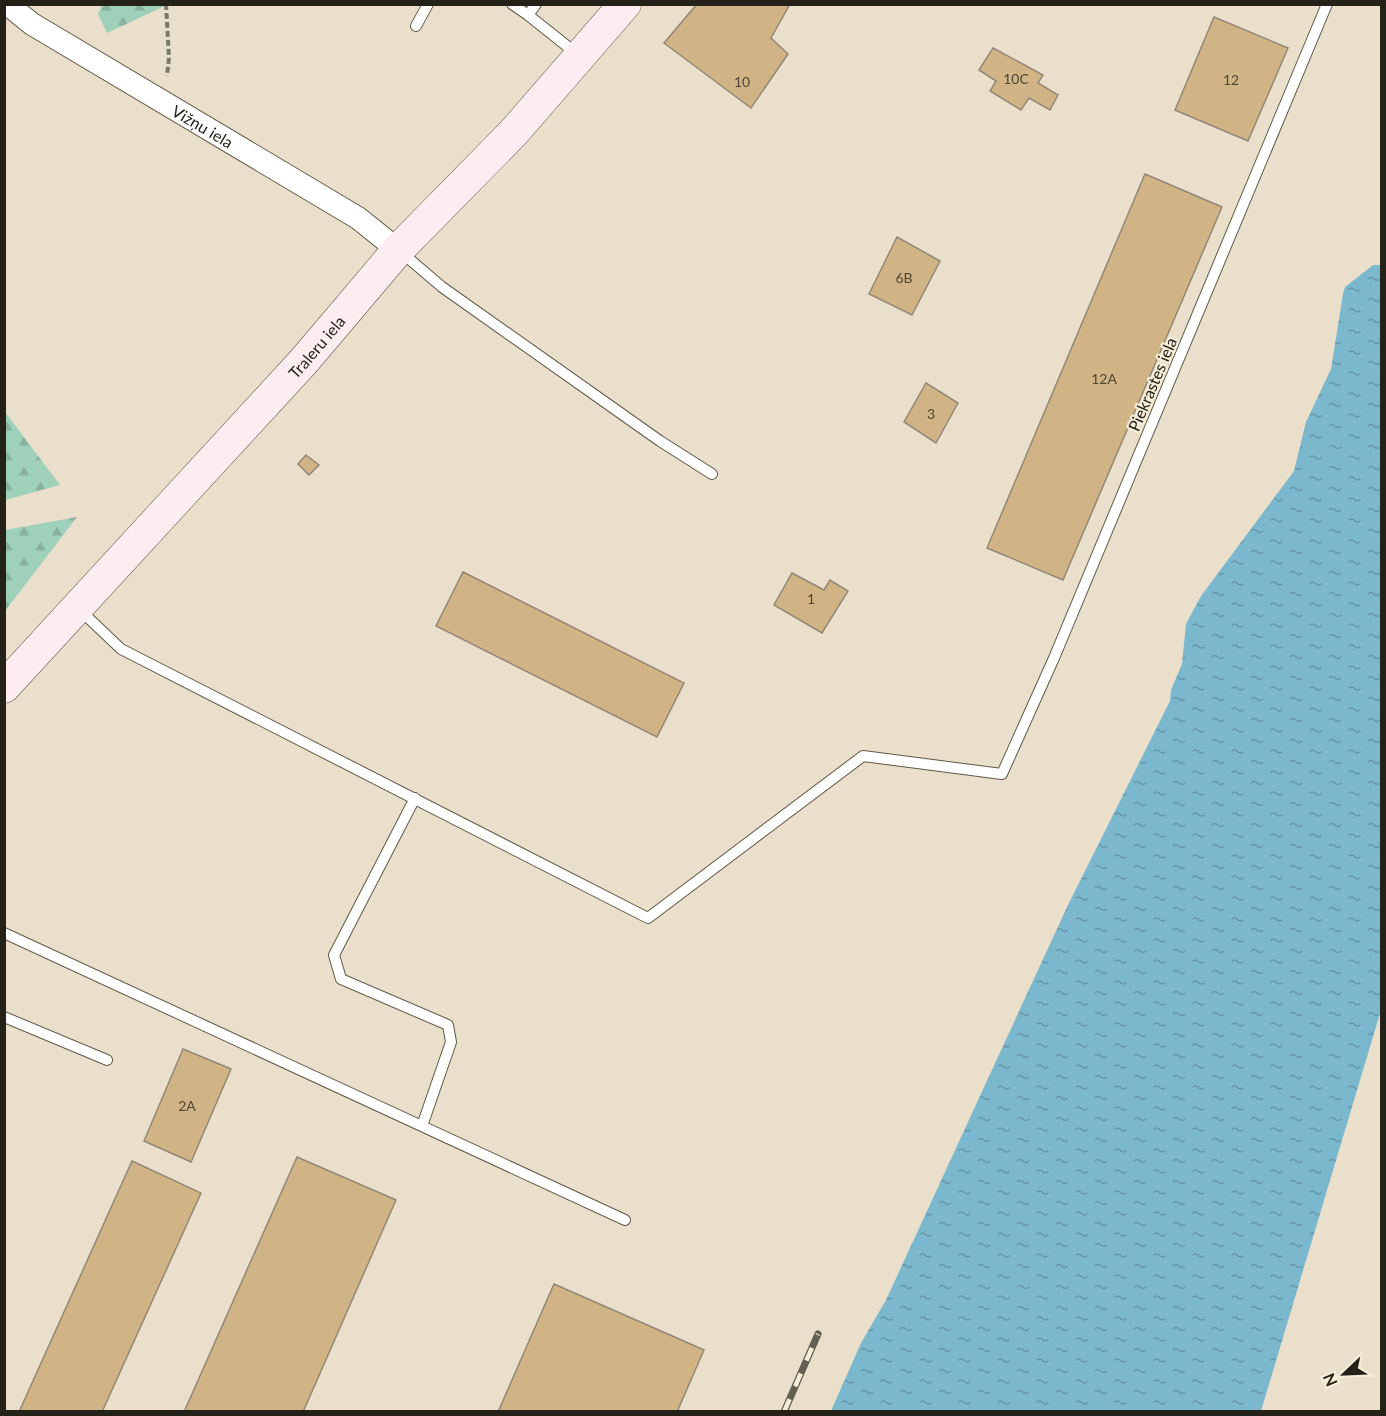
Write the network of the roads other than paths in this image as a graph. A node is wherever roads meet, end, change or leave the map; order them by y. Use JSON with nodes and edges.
{"nodes":[{"id":1,"x":8,"y":4,"type":"edge"},
{"id":2,"x":428,"y":4,"type":"edge"},
{"id":3,"x":512,"y":4,"type":"edge"},
{"id":4,"x":536,"y":4,"type":"edge"},
{"id":5,"x":625,"y":4,"type":"edge"},
{"id":6,"x":1327,"y":4,"type":"edge"},
{"id":7,"x":528,"y":15,"type":"junction"},
{"id":8,"x":416,"y":26,"type":"dead end"},
{"id":9,"x":580,"y":56,"type":"junction"},
{"id":10,"x":398,"y":250,"type":"junction"},
{"id":11,"x":712,"y":474,"type":"dead end"},
{"id":12,"x":77,"y":608,"type":"junction"},
{"id":13,"x":4,"y":687,"type":"edge"},
{"id":14,"x":415,"y":798,"type":"junction"},
{"id":15,"x":4,"y":933,"type":"edge"},
{"id":16,"x":4,"y":1017,"type":"edge"},
{"id":17,"x":107,"y":1060,"type":"dead end"},
{"id":18,"x":422,"y":1126,"type":"junction"},
{"id":19,"x":625,"y":1220,"type":"dead end"}],
"edges":[{"from":1,"to":10,"type":"street","name":"Vižņu iela"},
{"from":2,"to":8,"type":"lane"},
{"from":3,"to":7,"type":"lane"},
{"from":4,"to":7,"type":"lane"},
{"from":5,"to":9,"type":"main road","name":"Traleru iela"},
{"from":6,"to":14,"type":"lane","name":"Piekrastes iela"},
{"from":7,"to":9,"type":"lane"},
{"from":9,"to":10,"type":"main road","name":"Traleru iela"},
{"from":10,"to":11,"type":"lane"},
{"from":10,"to":12,"type":"main road","name":"Traleru iela"},
{"from":12,"to":13,"type":"main road","name":"Traleru iela"},
{"from":12,"to":14,"type":"lane"},
{"from":14,"to":18,"type":"lane"},
{"from":15,"to":18,"type":"lane"},
{"from":16,"to":17,"type":"lane"},
{"from":18,"to":19,"type":"lane"}]}
